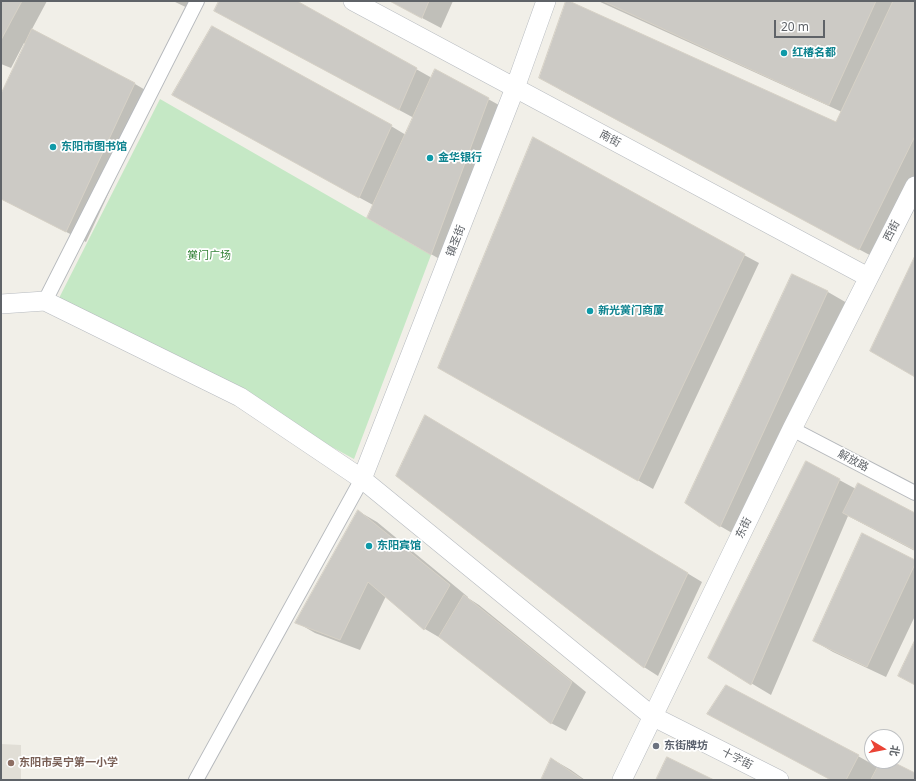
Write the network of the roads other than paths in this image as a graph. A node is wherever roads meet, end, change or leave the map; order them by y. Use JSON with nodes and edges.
{"nodes":[{"id":1,"x":197,"y":1,"type":"edge"},
{"id":2,"x":353,"y":1,"type":"edge"},
{"id":3,"x":546,"y":1,"type":"edge"},
{"id":4,"x":515,"y":88,"type":"junction"},
{"id":5,"x":915,"y":186,"type":"edge"},
{"id":6,"x":868,"y":277,"type":"junction"},
{"id":7,"x":45,"y":301,"type":"junction"},
{"id":8,"x":1,"y":304,"type":"edge"},
{"id":9,"x":792,"y":428,"type":"junction"},
{"id":10,"x":362,"y":479,"type":"junction"},
{"id":11,"x":915,"y":493,"type":"edge"},
{"id":12,"x":652,"y":716,"type":"junction"},
{"id":13,"x":196,"y":780,"type":"edge"},
{"id":14,"x":622,"y":780,"type":"edge"},
{"id":15,"x":779,"y":780,"type":"edge"}],
"edges":[{"from":1,"to":7,"type":"street"},
{"from":2,"to":4,"type":"street","name":"南街"},
{"from":3,"to":4,"type":"street","name":"镇圣街"},
{"from":4,"to":6,"type":"street","name":"南街"},
{"from":4,"to":10,"type":"street","name":"镇圣街"},
{"from":5,"to":6,"type":"street","name":"西街"},
{"from":6,"to":9,"type":"street","name":"东街"},
{"from":7,"to":8,"type":"street"},
{"from":7,"to":10,"type":"street","name":"十字街"},
{"from":9,"to":11,"type":"street","name":"解放路"},
{"from":9,"to":12,"type":"street","name":"东街"},
{"from":10,"to":12,"type":"street","name":"十字街"},
{"from":10,"to":13,"type":"street"},
{"from":12,"to":14,"type":"street","name":"东街"},
{"from":12,"to":15,"type":"street","name":"十字街"}]}
